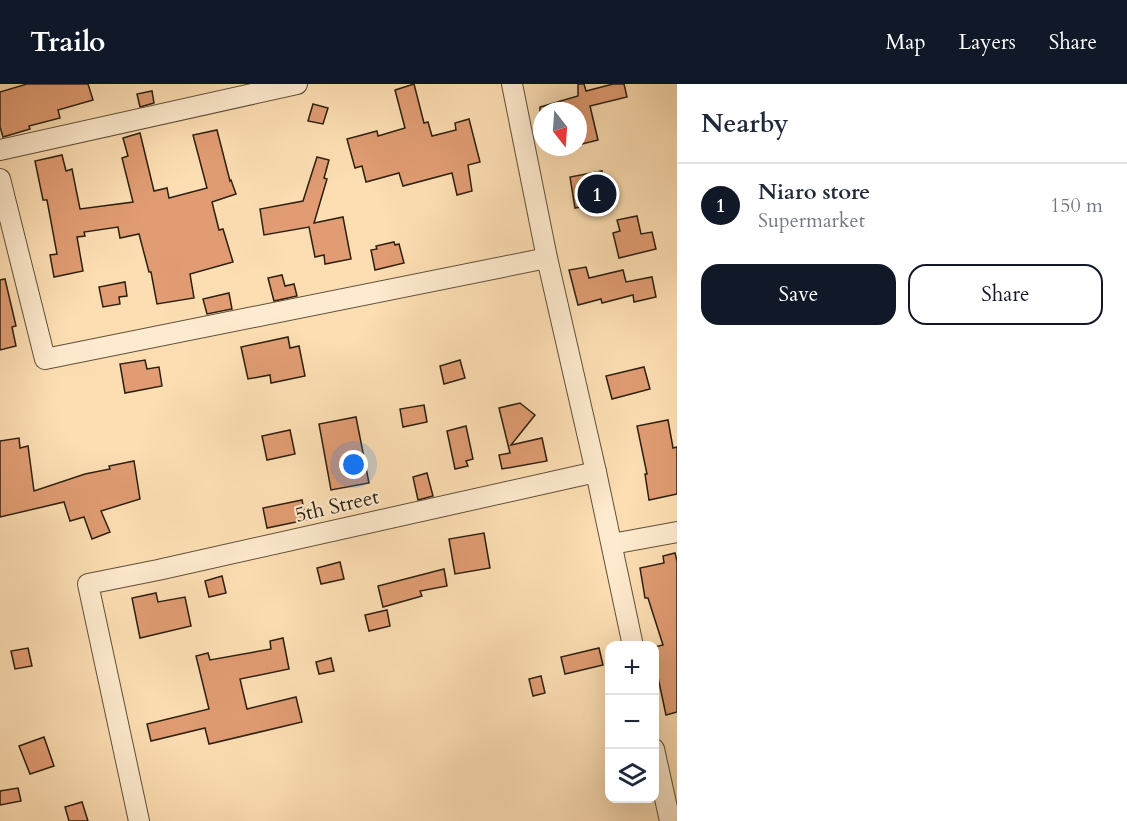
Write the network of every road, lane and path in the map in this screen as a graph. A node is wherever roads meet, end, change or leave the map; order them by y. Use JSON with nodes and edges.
{"nodes":[{"id":1,"x":297,"y":84,"type":"edge"},
{"id":2,"x":512,"y":84,"type":"edge"},
{"id":3,"x":0,"y":150,"type":"edge"},
{"id":4,"x":0,"y":179,"type":"edge"},
{"id":5,"x":547,"y":258,"type":"junction"},
{"id":6,"x":596,"y":472,"type":"junction"},
{"id":7,"x":677,"y":532,"type":"edge"},
{"id":8,"x":612,"y":544,"type":"junction"},
{"id":9,"x":632,"y":641,"type":"edge"},
{"id":10,"x":659,"y":773,"type":"edge"},
{"id":11,"x":139,"y":821,"type":"edge"},
{"id":12,"x":669,"y":821,"type":"edge"}],
"edges":[{"from":1,"to":3,"type":"street"},
{"from":2,"to":5,"type":"street"},
{"from":4,"to":5,"type":"street"},
{"from":5,"to":6,"type":"street"},
{"from":6,"to":8,"type":"street"},
{"from":6,"to":11,"type":"street","name":"5th Street"},
{"from":7,"to":8,"type":"street"},
{"from":8,"to":9,"type":"street"},
{"from":10,"to":12,"type":"street"}]}
